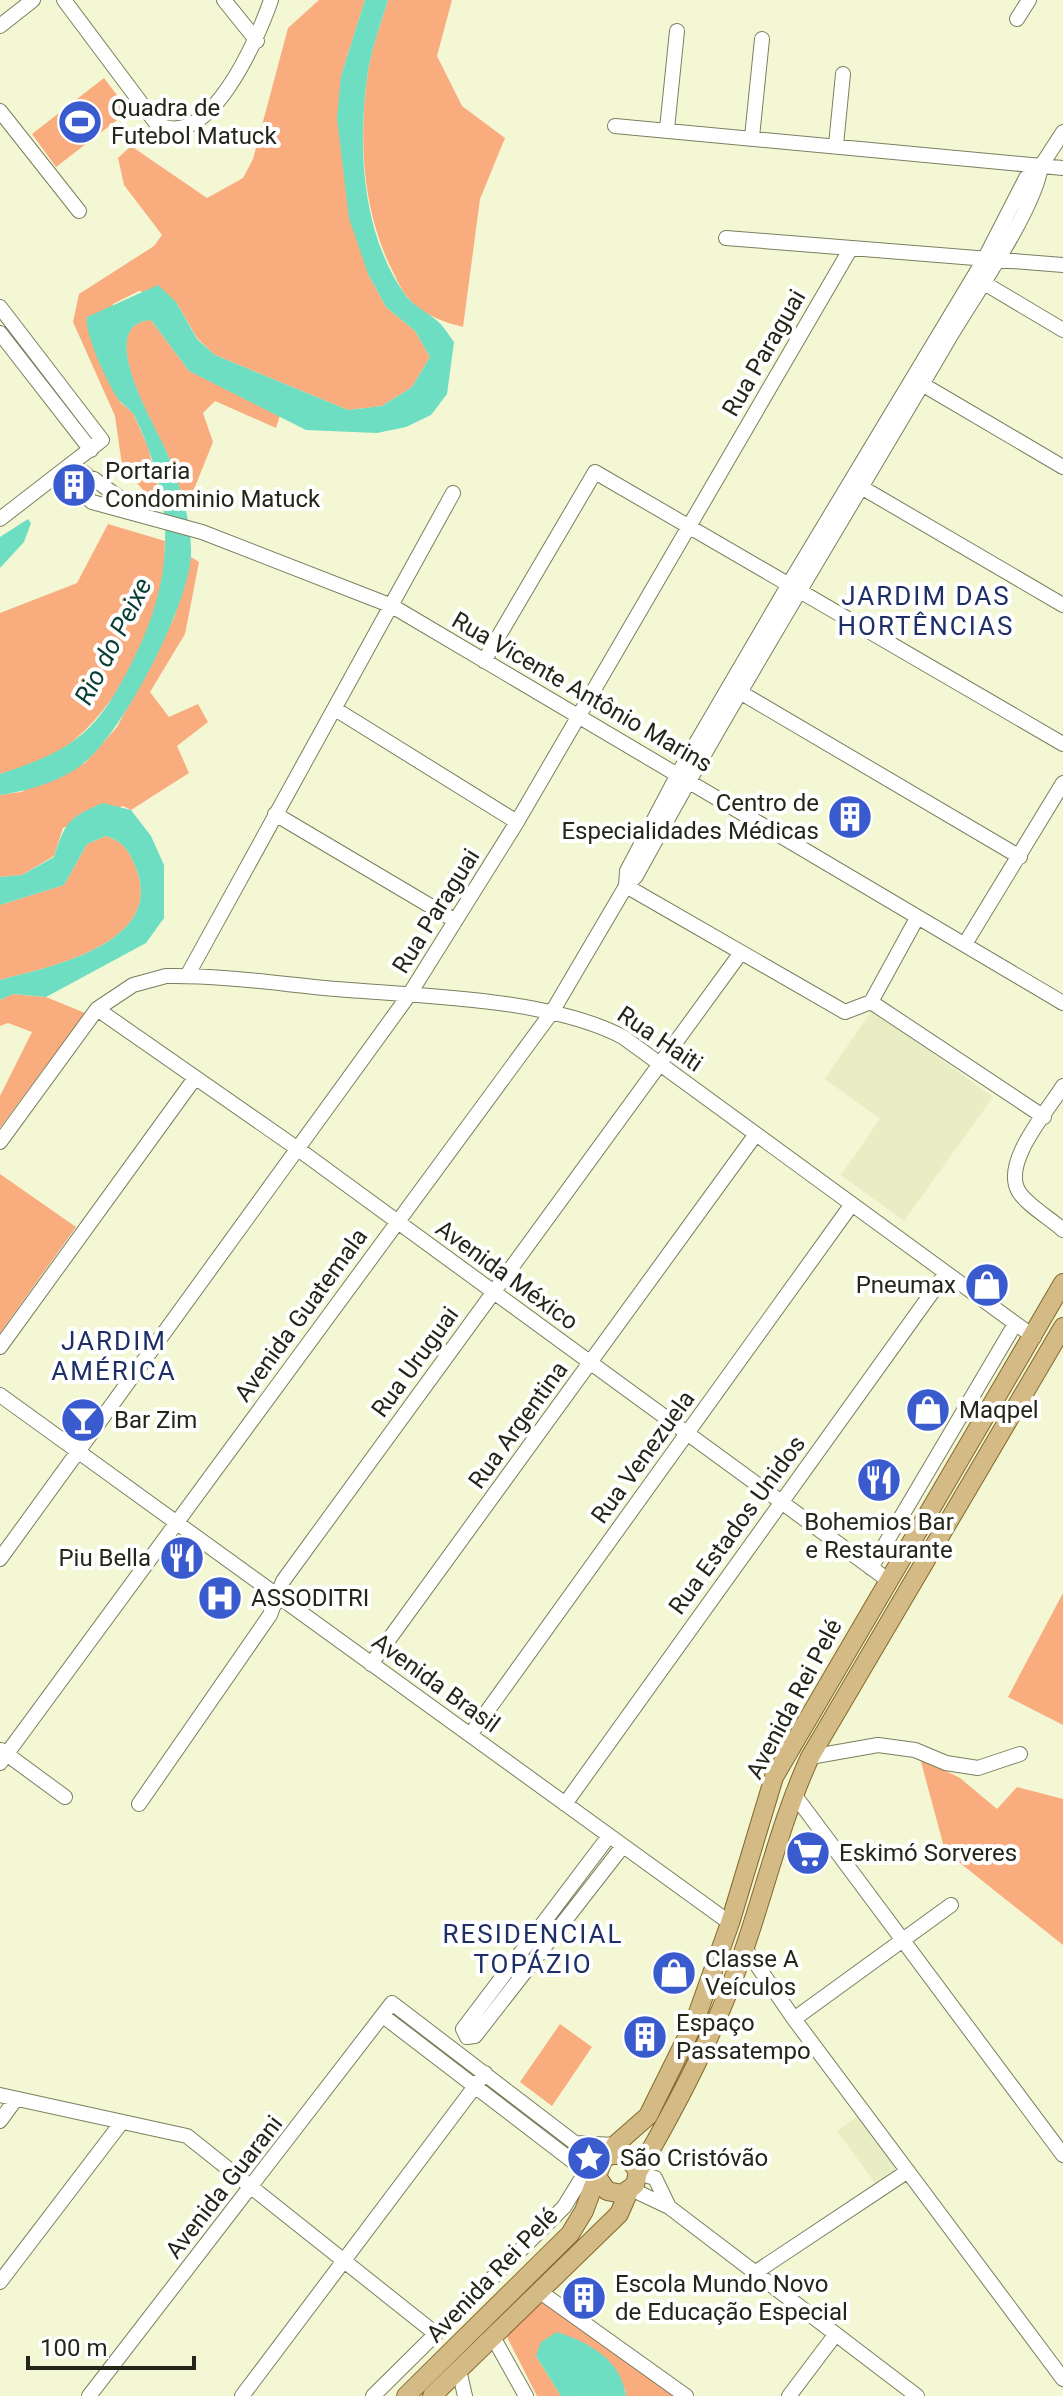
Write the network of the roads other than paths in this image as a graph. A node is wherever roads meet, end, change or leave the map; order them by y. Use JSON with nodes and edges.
{"nodes":[{"id":1,"x":33,"y":0,"type":"edge"},
{"id":2,"x":64,"y":0,"type":"edge"},
{"id":3,"x":224,"y":0,"type":"edge"},
{"id":4,"x":271,"y":0,"type":"edge"},
{"id":5,"x":1029,"y":0,"type":"edge"},
{"id":6,"x":1017,"y":19,"type":"dead end"},
{"id":7,"x":0,"y":26,"type":"edge"},
{"id":8,"x":677,"y":31,"type":"dead end"},
{"id":9,"x":762,"y":39,"type":"dead end"},
{"id":10,"x":257,"y":41,"type":"junction"},
{"id":11,"x":843,"y":74,"type":"dead end"},
{"id":12,"x":0,"y":111,"type":"edge"},
{"id":13,"x":615,"y":126,"type":"dead end"},
{"id":14,"x":667,"y":129,"type":"junction"},
{"id":15,"x":1063,"y":132,"type":"edge"},
{"id":16,"x":752,"y":137,"type":"junction"},
{"id":17,"x":836,"y":145,"type":"junction"},
{"id":18,"x":1041,"y":166,"type":"junction"},
{"id":19,"x":1063,"y":168,"type":"edge"},
{"id":20,"x":79,"y":211,"type":"dead end"},
{"id":21,"x":726,"y":238,"type":"dead end"},
{"id":22,"x":851,"y":248,"type":"junction"},
{"id":23,"x":991,"y":259,"type":"junction"},
{"id":24,"x":1063,"y":265,"type":"edge"},
{"id":25,"x":977,"y":280,"type":"junction"},
{"id":26,"x":1,"y":311,"type":"edge"},
{"id":27,"x":1063,"y":330,"type":"edge"},
{"id":28,"x":0,"y":333,"type":"edge"},
{"id":29,"x":918,"y":381,"type":"junction"},
{"id":30,"x":97,"y":445,"type":"junction"},
{"id":31,"x":1063,"y":467,"type":"edge"},
{"id":32,"x":77,"y":475,"type":"junction"},
{"id":33,"x":861,"y":487,"type":"junction"},
{"id":34,"x":453,"y":493,"type":"dead end"},
{"id":35,"x":0,"y":519,"type":"edge"},
{"id":36,"x":689,"y":525,"type":"junction"},
{"id":37,"x":794,"y":587,"type":"junction"},
{"id":38,"x":1063,"y":605,"type":"edge"},
{"id":39,"x":392,"y":606,"type":"junction"},
{"id":40,"x":484,"y":661,"type":"junction"},
{"id":41,"x":734,"y":689,"type":"junction"},
{"id":42,"x":335,"y":709,"type":"junction"},
{"id":43,"x":579,"y":717,"type":"junction"},
{"id":44,"x":1063,"y":744,"type":"edge"},
{"id":45,"x":683,"y":777,"type":"junction"},
{"id":46,"x":1063,"y":783,"type":"edge"},
{"id":47,"x":275,"y":814,"type":"junction"},
{"id":48,"x":517,"y":822,"type":"junction"},
{"id":49,"x":1020,"y":857,"type":"junction"},
{"id":50,"x":626,"y":886,"type":"junction"},
{"id":51,"x":917,"y":918,"type":"junction"},
{"id":52,"x":454,"y":920,"type":"junction"},
{"id":53,"x":965,"y":944,"type":"junction"},
{"id":54,"x":740,"y":954,"type":"junction"},
{"id":55,"x":187,"y":976,"type":"junction"},
{"id":56,"x":409,"y":995,"type":"junction"},
{"id":57,"x":871,"y":1002,"type":"junction"},
{"id":58,"x":1063,"y":1003,"type":"edge"},
{"id":59,"x":97,"y":1009,"type":"junction"},
{"id":60,"x":552,"y":1012,"type":"junction"},
{"id":61,"x":659,"y":1063,"type":"junction"},
{"id":62,"x":195,"y":1078,"type":"junction"},
{"id":63,"x":1063,"y":1086,"type":"edge"},
{"id":64,"x":1044,"y":1117,"type":"junction"},
{"id":65,"x":756,"y":1134,"type":"junction"},
{"id":66,"x":0,"y":1142,"type":"edge"},
{"id":67,"x":298,"y":1149,"type":"junction"},
{"id":68,"x":852,"y":1204,"type":"junction"},
{"id":69,"x":1042,"y":1212,"type":"junction"},
{"id":70,"x":1063,"y":1220,"type":"edge"},
{"id":71,"x":397,"y":1222,"type":"junction"},
{"id":72,"x":1063,"y":1230,"type":"edge"},
{"id":73,"x":946,"y":1273,"type":"junction"},
{"id":74,"x":1063,"y":1283,"type":"edge"},
{"id":75,"x":493,"y":1292,"type":"junction"},
{"id":76,"x":1015,"y":1324,"type":"junction"},
{"id":77,"x":1063,"y":1327,"type":"edge"},
{"id":78,"x":1034,"y":1337,"type":"junction"},
{"id":79,"x":0,"y":1347,"type":"edge"},
{"id":80,"x":590,"y":1363,"type":"junction"},
{"id":81,"x":0,"y":1395,"type":"edge"},
{"id":82,"x":687,"y":1434,"type":"junction"},
{"id":83,"x":78,"y":1451,"type":"junction"},
{"id":84,"x":780,"y":1502,"type":"junction"},
{"id":85,"x":176,"y":1523,"type":"junction"},
{"id":86,"x":0,"y":1559,"type":"edge"},
{"id":87,"x":871,"y":1568,"type":"junction"},
{"id":88,"x":888,"y":1580,"type":"junction"},
{"id":89,"x":278,"y":1596,"type":"junction"},
{"id":90,"x":371,"y":1664,"type":"junction"},
{"id":91,"x":470,"y":1735,"type":"junction"},
{"id":92,"x":1020,"y":1754,"type":"dead end"},
{"id":93,"x":2,"y":1755,"type":"edge"},
{"id":94,"x":810,"y":1757,"type":"junction"},
{"id":95,"x":793,"y":1793,"type":"junction"},
{"id":96,"x":65,"y":1797,"type":"dead end"},
{"id":97,"x":139,"y":1804,"type":"dead end"},
{"id":98,"x":565,"y":1804,"type":"junction"},
{"id":99,"x":609,"y":1836,"type":"junction"},
{"id":100,"x":623,"y":1846,"type":"junction"},
{"id":101,"x":951,"y":1905,"type":"dead end"},
{"id":102,"x":730,"y":1923,"type":"junction"},
{"id":103,"x":901,"y":1941,"type":"junction"},
{"id":104,"x":527,"y":1942,"type":"junction"},
{"id":105,"x":745,"y":1948,"type":"junction"},
{"id":106,"x":541,"y":1952,"type":"junction"},
{"id":107,"x":383,"y":2016,"type":"junction"},
{"id":108,"x":794,"y":2019,"type":"junction"},
{"id":109,"x":485,"y":2073,"type":"junction"},
{"id":110,"x":475,"y":2086,"type":"junction"},
{"id":111,"x":0,"y":2095,"type":"edge"},
{"id":112,"x":16,"y":2099,"type":"junction"},
{"id":113,"x":0,"y":2121,"type":"edge"},
{"id":114,"x":122,"y":2122,"type":"junction"},
{"id":115,"x":615,"y":2151,"type":"junction"},
{"id":116,"x":1063,"y":2155,"type":"edge"},
{"id":117,"x":908,"y":2171,"type":"junction"},
{"id":118,"x":598,"y":2177,"type":"junction"},
{"id":119,"x":634,"y":2181,"type":"junction"},
{"id":120,"x":251,"y":2188,"type":"junction"},
{"id":121,"x":343,"y":2261,"type":"junction"},
{"id":122,"x":753,"y":2274,"type":"junction"},
{"id":123,"x":0,"y":2282,"type":"edge"},
{"id":124,"x":539,"y":2291,"type":"junction"},
{"id":125,"x":436,"y":2334,"type":"junction"},
{"id":126,"x":835,"y":2335,"type":"junction"},
{"id":127,"x":493,"y":2337,"type":"junction"},
{"id":128,"x":459,"y":2370,"type":"junction"},
{"id":129,"x":1063,"y":2379,"type":"edge"},
{"id":130,"x":89,"y":2396,"type":"edge"},
{"id":131,"x":242,"y":2396,"type":"edge"},
{"id":132,"x":373,"y":2396,"type":"edge"},
{"id":133,"x":406,"y":2396,"type":"edge"},
{"id":134,"x":432,"y":2396,"type":"edge"},
{"id":135,"x":465,"y":2396,"type":"edge"},
{"id":136,"x":526,"y":2396,"type":"edge"},
{"id":137,"x":686,"y":2396,"type":"edge"},
{"id":138,"x":789,"y":2396,"type":"edge"},
{"id":139,"x":917,"y":2396,"type":"edge"}],
"edges":[{"from":1,"to":7,"type":"street"},
{"from":2,"to":10,"type":"street"},
{"from":3,"to":10,"type":"street"},
{"from":4,"to":10,"type":"street"},
{"from":5,"to":6,"type":"street"},
{"from":8,"to":14,"type":"street"},
{"from":9,"to":16,"type":"street"},
{"from":11,"to":17,"type":"street"},
{"from":12,"to":20,"type":"street"},
{"from":13,"to":14,"type":"street"},
{"from":14,"to":16,"type":"street"},
{"from":15,"to":18,"type":"street"},
{"from":16,"to":17,"type":"street"},
{"from":17,"to":18,"type":"street"},
{"from":18,"to":19,"type":"street"},
{"from":18,"to":23,"type":"street"},
{"from":21,"to":22,"type":"street"},
{"from":22,"to":23,"type":"street"},
{"from":22,"to":36,"type":"street","name":"Rua Paraguai"},
{"from":23,"to":24,"type":"street"},
{"from":23,"to":25,"type":"street"},
{"from":25,"to":27,"type":"street"},
{"from":25,"to":29,"type":"street"},
{"from":26,"to":30,"type":"street"},
{"from":28,"to":30,"type":"street"},
{"from":29,"to":31,"type":"street"},
{"from":29,"to":33,"type":"street"},
{"from":29,"to":37,"type":"street"},
{"from":30,"to":32,"type":"street"},
{"from":32,"to":35,"type":"street"},
{"from":32,"to":39,"type":"street","name":"Rua Vicente Antônio Marins"},
{"from":33,"to":37,"type":"street"},
{"from":33,"to":38,"type":"street"},
{"from":34,"to":39,"type":"street"},
{"from":36,"to":37,"type":"street"},
{"from":36,"to":40,"type":"street"},
{"from":36,"to":43,"type":"street","name":"Rua Paraguai"},
{"from":37,"to":41,"type":"street","name":"Avenida Guatemala"},
{"from":37,"to":44,"type":"street"},
{"from":39,"to":40,"type":"street","name":"Rua Vicente Antônio Marins"},
{"from":39,"to":42,"type":"street"},
{"from":40,"to":43,"type":"street","name":"Rua Vicente Antônio Marins"},
{"from":41,"to":45,"type":"street","name":"Avenida Guatemala"},
{"from":41,"to":49,"type":"street"},
{"from":42,"to":47,"type":"street"},
{"from":42,"to":48,"type":"street"},
{"from":43,"to":45,"type":"street","name":"Rua Vicente Antônio Marins"},
{"from":43,"to":48,"type":"street","name":"Rua Paraguai"},
{"from":45,"to":50,"type":"street","name":"Avenida Guatemala"},
{"from":45,"to":51,"type":"street","name":"Rua Vicente Antônio Marins"},
{"from":46,"to":49,"type":"street"},
{"from":47,"to":52,"type":"street"},
{"from":47,"to":55,"type":"street"},
{"from":48,"to":52,"type":"street","name":"Rua Paraguai"},
{"from":49,"to":53,"type":"street"},
{"from":50,"to":54,"type":"street"},
{"from":50,"to":60,"type":"street","name":"Avenida Guatemala"},
{"from":51,"to":53,"type":"street","name":"Rua Vicente Antônio Marins"},
{"from":51,"to":57,"type":"street"},
{"from":52,"to":56,"type":"street","name":"Rua Paraguai"},
{"from":53,"to":58,"type":"street","name":"Rua Vicente Antônio Marins"},
{"from":54,"to":57,"type":"street"},
{"from":54,"to":61,"type":"street","name":"Rua Uruguai"},
{"from":55,"to":56,"type":"street","name":"Rua Haiti"},
{"from":55,"to":59,"type":"street","name":"Rua Haiti"},
{"from":56,"to":60,"type":"street","name":"Rua Haiti"},
{"from":56,"to":67,"type":"street","name":"Rua Paraguai"},
{"from":57,"to":64,"type":"street"},
{"from":59,"to":62,"type":"street","name":"Avenida México"},
{"from":59,"to":66,"type":"street"},
{"from":60,"to":61,"type":"street","name":"Rua Haiti"},
{"from":60,"to":71,"type":"street","name":"Avenida Guatemala"},
{"from":61,"to":65,"type":"street","name":"Rua Haiti"},
{"from":61,"to":75,"type":"street","name":"Rua Uruguai"},
{"from":62,"to":67,"type":"street","name":"Avenida México"},
{"from":62,"to":79,"type":"street"},
{"from":63,"to":64,"type":"street"},
{"from":64,"to":69,"type":"street"},
{"from":65,"to":68,"type":"street","name":"Rua Haiti"},
{"from":65,"to":80,"type":"street","name":"Rua Argentina"},
{"from":67,"to":71,"type":"street","name":"Avenida México"},
{"from":67,"to":83,"type":"street","name":"Rua Paraguai"},
{"from":68,"to":73,"type":"street","name":"Rua Haiti"},
{"from":68,"to":82,"type":"street","name":"Rua Venezuela"},
{"from":69,"to":70,"type":"street"},
{"from":69,"to":72,"type":"street"},
{"from":71,"to":75,"type":"street","name":"Avenida México"},
{"from":71,"to":85,"type":"street","name":"Avenida Guatemala"},
{"from":73,"to":76,"type":"street","name":"Rua Haiti"},
{"from":73,"to":84,"type":"street","name":"Rua Estados Unidos"},
{"from":74,"to":78,"type":"main road","name":"Avenida Rei Pelé"},
{"from":75,"to":80,"type":"street","name":"Avenida México"},
{"from":75,"to":89,"type":"street","name":"Rua Uruguai"},
{"from":76,"to":78,"type":"street","name":"Rua Haiti"},
{"from":76,"to":87,"type":"street"},
{"from":77,"to":94,"type":"main road","name":"Avenida Rei Pelé"},
{"from":78,"to":88,"type":"main road","name":"Avenida Rei Pelé"},
{"from":80,"to":82,"type":"street","name":"Avenida México"},
{"from":80,"to":90,"type":"street","name":"Rua Argentina"},
{"from":81,"to":83,"type":"street","name":"Avenida Brasil"},
{"from":82,"to":84,"type":"street","name":"Avenida México"},
{"from":82,"to":91,"type":"street","name":"Rua Venezuela"},
{"from":83,"to":85,"type":"street","name":"Avenida Brasil"},
{"from":83,"to":86,"type":"street","name":"Rua Paraguai"},
{"from":84,"to":87,"type":"street","name":"Avenida México"},
{"from":84,"to":98,"type":"street","name":"Rua Estados Unidos"},
{"from":85,"to":89,"type":"street","name":"Avenida Brasil"},
{"from":85,"to":93,"type":"street","name":"Avenida Guatemala"},
{"from":87,"to":88,"type":"street","name":"Avenida México"},
{"from":88,"to":102,"type":"main road","name":"Avenida Rei Pelé"},
{"from":89,"to":90,"type":"street","name":"Avenida Brasil"},
{"from":89,"to":97,"type":"street","name":"Rua Uruguai"},
{"from":90,"to":91,"type":"street","name":"Avenida Brasil"},
{"from":91,"to":98,"type":"street","name":"Avenida Brasil"},
{"from":92,"to":94,"type":"street"},
{"from":93,"to":96,"type":"street"},
{"from":94,"to":95,"type":"main road","name":"Avenida Rei Pelé"},
{"from":95,"to":103,"type":"street"},
{"from":95,"to":105,"type":"main road","name":"Avenida Rei Pelé"},
{"from":98,"to":99,"type":"street","name":"Avenida Brasil"},
{"from":99,"to":100,"type":"street","name":"Avenida Brasil"},
{"from":99,"to":104,"type":"street"},
{"from":100,"to":102,"type":"street","name":"Avenida Brasil"},
{"from":100,"to":106,"type":"street"},
{"from":101,"to":103,"type":"street"},
{"from":102,"to":115,"type":"main road","name":"Avenida Rei Pelé"},
{"from":103,"to":108,"type":"street"},
{"from":103,"to":116,"type":"street"},
{"from":104,"to":106,"type":"street"},
{"from":104,"to":106,"type":"street"},
{"from":105,"to":108,"type":"street"},
{"from":105,"to":119,"type":"main road","name":"Avenida Rei Pelé"},
{"from":107,"to":109,"type":"street","name":"Avenida Guarani"},
{"from":107,"to":110,"type":"street"},
{"from":107,"to":120,"type":"street","name":"Avenida Guarani"},
{"from":108,"to":117,"type":"street"},
{"from":109,"to":110,"type":"street"},
{"from":109,"to":115,"type":"street"},
{"from":110,"to":118,"type":"street"},
{"from":110,"to":121,"type":"street"},
{"from":111,"to":112,"type":"street"},
{"from":112,"to":113,"type":"street"},
{"from":112,"to":114,"type":"street"},
{"from":114,"to":120,"type":"street"},
{"from":114,"to":123,"type":"street"},
{"from":115,"to":118,"type":"main road","name":"Avenida Rei Pelé"},
{"from":115,"to":119,"type":"main road"},
{"from":117,"to":122,"type":"street"},
{"from":117,"to":129,"type":"street"},
{"from":118,"to":119,"type":"main road"},
{"from":118,"to":125,"type":"street"},
{"from":118,"to":133,"type":"main road","name":"Avenida Rei Pelé"},
{"from":119,"to":122,"type":"street"},
{"from":119,"to":124,"type":"main road","name":"Avenida Rei Pelé"},
{"from":120,"to":121,"type":"street"},
{"from":120,"to":130,"type":"street","name":"Avenida Guarani"},
{"from":121,"to":125,"type":"street"},
{"from":121,"to":131,"type":"street"},
{"from":122,"to":126,"type":"street"},
{"from":124,"to":127,"type":"main road","name":"Avenida Rei Pelé"},
{"from":124,"to":137,"type":"street"},
{"from":125,"to":132,"type":"street"},
{"from":126,"to":138,"type":"street"},
{"from":126,"to":139,"type":"street"},
{"from":127,"to":128,"type":"main road","name":"Avenida Rei Pelé"},
{"from":127,"to":136,"type":"street"},
{"from":128,"to":134,"type":"main road","name":"Avenida Rei Pelé"},
{"from":128,"to":135,"type":"street"}]}
